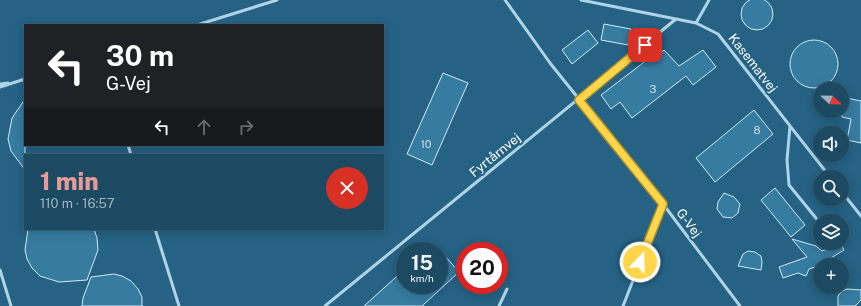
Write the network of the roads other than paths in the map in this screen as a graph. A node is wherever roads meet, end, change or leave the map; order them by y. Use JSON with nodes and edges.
{"nodes":[{"id":1,"x":277,"y":0,"type":"edge"},
{"id":2,"x":505,"y":0,"type":"edge"},
{"id":3,"x":581,"y":0,"type":"edge"},
{"id":4,"x":709,"y":0,"type":"edge"},
{"id":5,"x":676,"y":19,"type":"junction"},
{"id":6,"x":696,"y":23,"type":"junction"},
{"id":7,"x":200,"y":24,"type":"edge"},
{"id":8,"x":24,"y":79,"type":"edge"},
{"id":9,"x":12,"y":83,"type":"junction"},
{"id":10,"x":0,"y":84,"type":"edge"},
{"id":11,"x":0,"y":87,"type":"edge"},
{"id":12,"x":579,"y":100,"type":"junction"},
{"id":13,"x":790,"y":126,"type":"junction"},
{"id":14,"x":825,"y":170,"type":"edge"},
{"id":15,"x":849,"y":201,"type":"edge"},
{"id":16,"x":663,"y":204,"type":"junction"},
{"id":17,"x":813,"y":214,"type":"edge"},
{"id":18,"x":861,"y":216,"type":"edge"},
{"id":19,"x":155,"y":230,"type":"edge"},
{"id":20,"x":0,"y":270,"type":"edge"},
{"id":21,"x":505,"y":294,"type":"edge"},
{"id":22,"x":11,"y":306,"type":"edge"},
{"id":23,"x":179,"y":306,"type":"edge"},
{"id":24,"x":325,"y":306,"type":"edge"},
{"id":25,"x":499,"y":306,"type":"edge"},
{"id":26,"x":623,"y":306,"type":"edge"},
{"id":27,"x":740,"y":306,"type":"edge"}],
"edges":[{"from":1,"to":7,"type":"lane"},
{"from":2,"to":12,"type":"lane","name":"G-Vej"},
{"from":3,"to":5,"type":"lane","name":"Kasematvej"},
{"from":4,"to":6,"type":"lane"},
{"from":5,"to":6,"type":"lane","name":"Kasematvej"},
{"from":5,"to":12,"type":"lane","name":"Fyrtårnvej"},
{"from":6,"to":13,"type":"lane","name":"Kasematvej"},
{"from":8,"to":9,"type":"lane"},
{"from":9,"to":10,"type":"lane"},
{"from":9,"to":11,"type":"lane"},
{"from":12,"to":16,"type":"lane","name":"G-Vej"},
{"from":12,"to":24,"type":"lane","name":"Fyrtårnvej"},
{"from":13,"to":14,"type":"lane","name":"Kasematvej"},
{"from":13,"to":17,"type":"lane"},
{"from":15,"to":18,"type":"lane"},
{"from":16,"to":26,"type":"lane"},
{"from":16,"to":27,"type":"lane","name":"G-Vej"},
{"from":19,"to":23,"type":"lane"},
{"from":20,"to":22,"type":"lane"},
{"from":21,"to":25,"type":"lane"}]}
